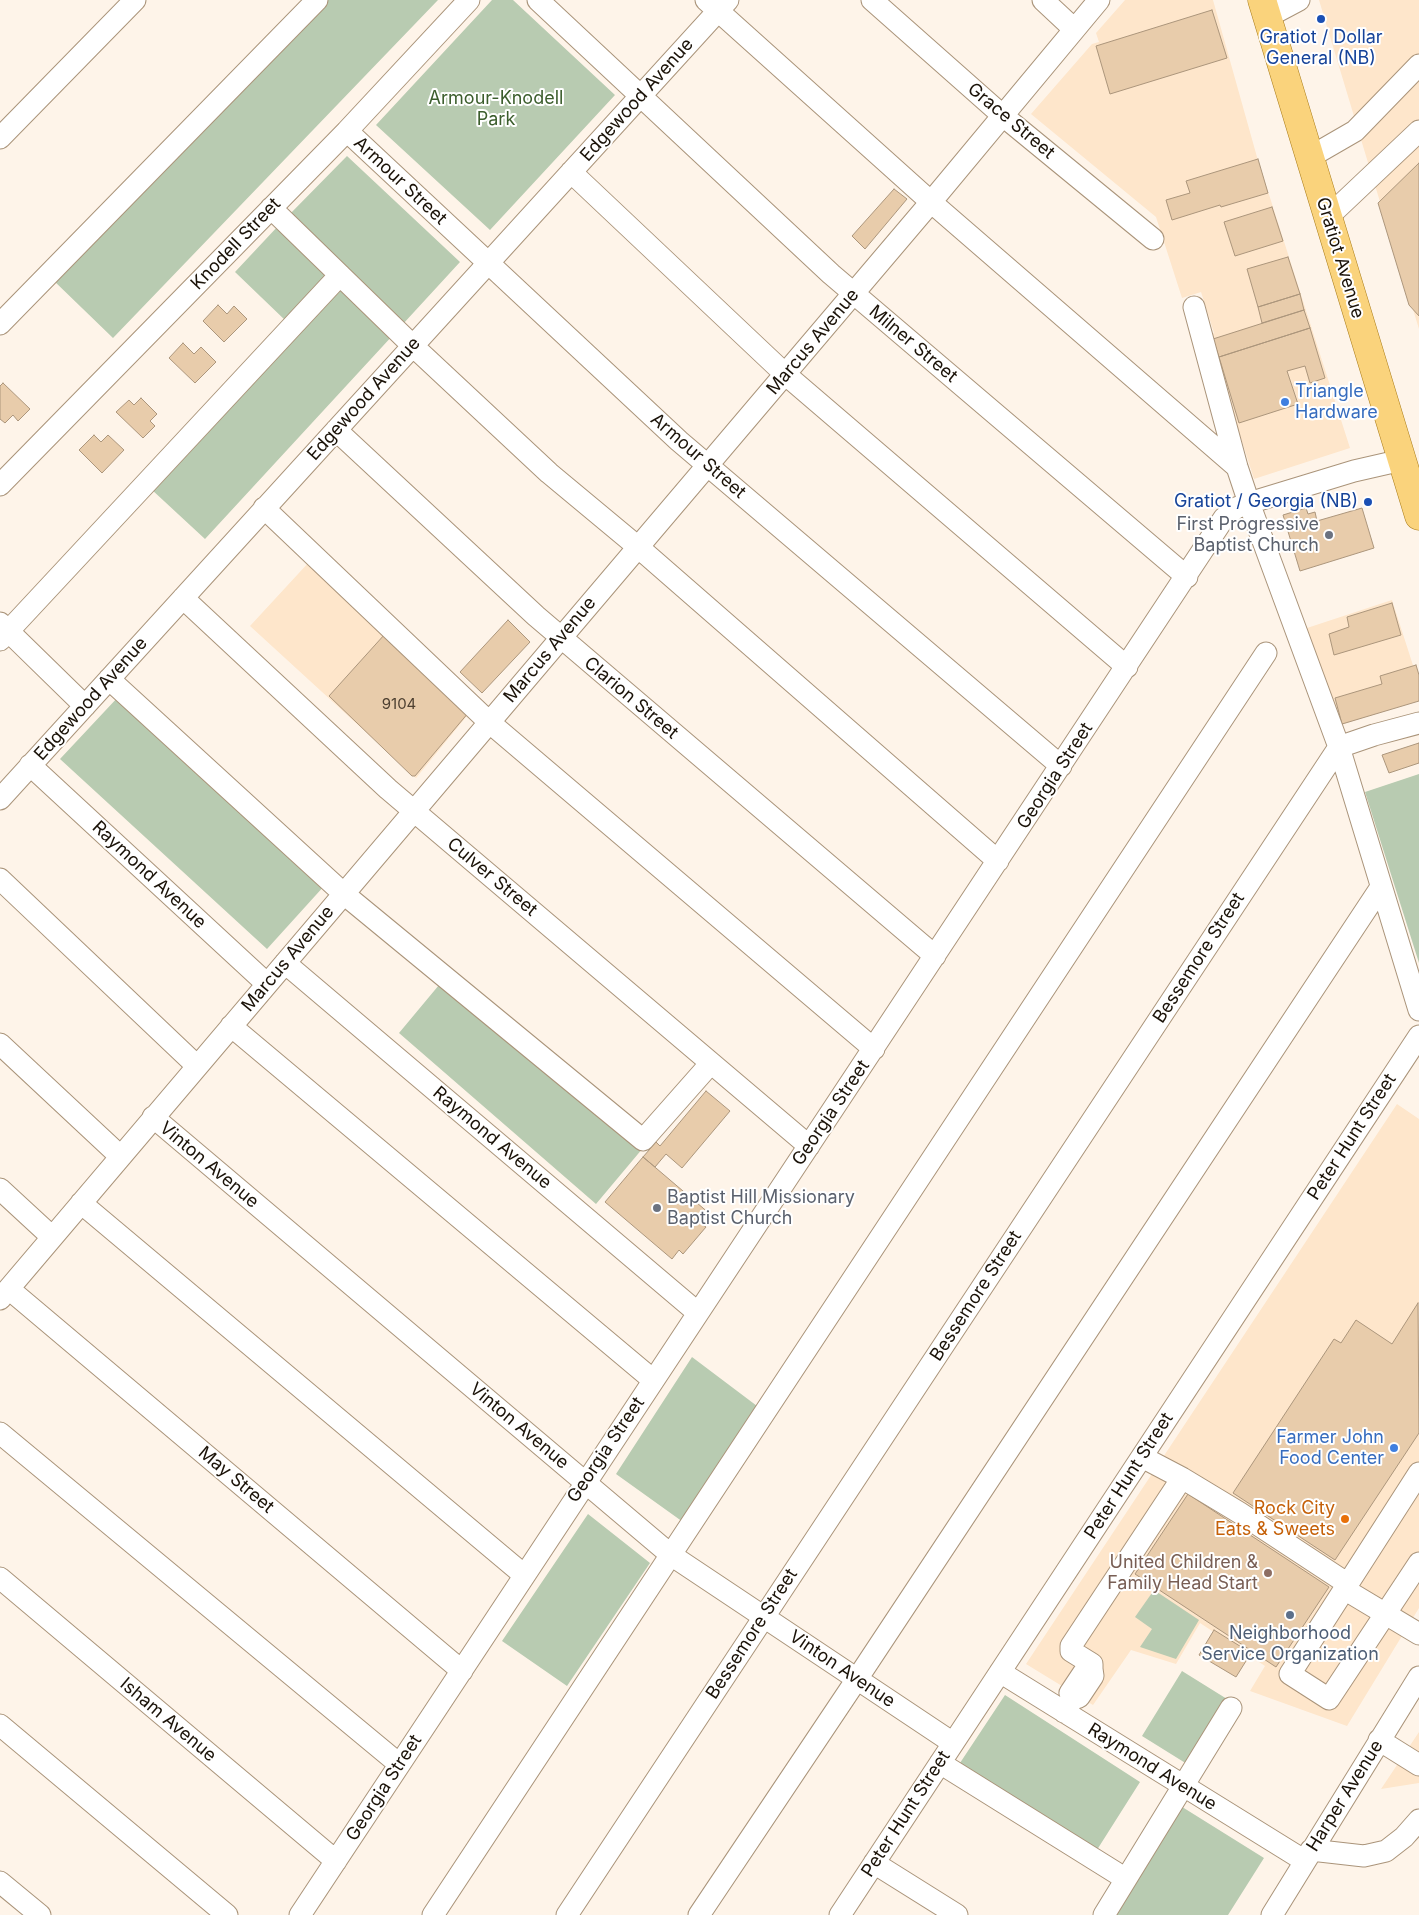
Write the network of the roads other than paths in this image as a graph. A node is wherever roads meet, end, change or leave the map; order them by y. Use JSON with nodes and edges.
{"nodes":[{"id":1,"x":135,"y":0,"type":"edge"},
{"id":2,"x":317,"y":0,"type":"edge"},
{"id":3,"x":469,"y":0,"type":"edge"},
{"id":4,"x":538,"y":0,"type":"edge"},
{"id":5,"x":872,"y":0,"type":"edge"},
{"id":6,"x":1043,"y":0,"type":"edge"},
{"id":7,"x":1099,"y":0,"type":"edge"},
{"id":8,"x":1299,"y":0,"type":"edge"},
{"id":9,"x":718,"y":4,"type":"edge"},
{"id":10,"x":1265,"y":8,"type":"edge"},
{"id":11,"x":1074,"y":29,"type":"junction"},
{"id":12,"x":1419,"y":64,"type":"edge"},
{"id":13,"x":641,"y":96,"type":"junction"},
{"id":14,"x":1002,"y":115,"type":"junction"},
{"id":15,"x":347,"y":131,"type":"junction"},
{"id":16,"x":1419,"y":131,"type":"edge"},
{"id":17,"x":0,"y":138,"type":"edge"},
{"id":18,"x":1310,"y":157,"type":"junction"},
{"id":19,"x":571,"y":172,"type":"junction"},
{"id":20,"x":931,"y":202,"type":"junction"},
{"id":21,"x":271,"y":208,"type":"junction"},
{"id":22,"x":1328,"y":217,"type":"junction"},
{"id":23,"x":1153,"y":240,"type":"dead end"},
{"id":24,"x":489,"y":263,"type":"junction"},
{"id":25,"x":340,"y":275,"type":"junction"},
{"id":26,"x":854,"y":293,"type":"junction"},
{"id":27,"x":1194,"y":307,"type":"dead end"},
{"id":28,"x":0,"y":324,"type":"edge"},
{"id":29,"x":413,"y":346,"type":"junction"},
{"id":30,"x":785,"y":374,"type":"junction"},
{"id":31,"x":336,"y":430,"type":"junction"},
{"id":32,"x":1402,"y":460,"type":"junction"},
{"id":33,"x":707,"y":466,"type":"junction"},
{"id":34,"x":1237,"y":468,"type":"junction"},
{"id":35,"x":0,"y":485,"type":"edge"},
{"id":36,"x":1249,"y":503,"type":"junction"},
{"id":37,"x":264,"y":508,"type":"junction"},
{"id":38,"x":1419,"y":516,"type":"edge"},
{"id":39,"x":638,"y":547,"type":"junction"},
{"id":40,"x":1187,"y":576,"type":"junction"},
{"id":41,"x":183,"y":598,"type":"junction"},
{"id":42,"x":3,"y":632,"type":"edge"},
{"id":43,"x":561,"y":638,"type":"junction"},
{"id":44,"x":1266,"y":653,"type":"dead end"},
{"id":45,"x":1127,"y":667,"type":"junction"},
{"id":46,"x":109,"y":679,"type":"junction"},
{"id":47,"x":85,"y":706,"type":"junction"},
{"id":48,"x":489,"y":722,"type":"junction"},
{"id":49,"x":1419,"y":723,"type":"edge"},
{"id":50,"x":1339,"y":748,"type":"junction"},
{"id":51,"x":30,"y":765,"type":"junction"},
{"id":52,"x":1061,"y":766,"type":"junction"},
{"id":53,"x":0,"y":798,"type":"edge"},
{"id":54,"x":414,"y":811,"type":"junction"},
{"id":55,"x":998,"y":861,"type":"junction"},
{"id":56,"x":0,"y":879,"type":"edge"},
{"id":57,"x":1382,"y":887,"type":"junction"},
{"id":58,"x":344,"y":894,"type":"junction"},
{"id":59,"x":935,"y":956,"type":"junction"},
{"id":60,"x":285,"y":963,"type":"junction"},
{"id":61,"x":267,"y":984,"type":"junction"},
{"id":62,"x":1419,"y":1010,"type":"edge"},
{"id":63,"x":231,"y":1026,"type":"junction"},
{"id":64,"x":1419,"y":1036,"type":"edge"},
{"id":65,"x":0,"y":1044,"type":"edge"},
{"id":66,"x":874,"y":1049,"type":"junction"},
{"id":67,"x":711,"y":1063,"type":"junction"},
{"id":68,"x":197,"y":1066,"type":"junction"},
{"id":69,"x":153,"y":1117,"type":"junction"},
{"id":70,"x":809,"y":1146,"type":"junction"},
{"id":71,"x":120,"y":1156,"type":"junction"},
{"id":72,"x":0,"y":1189,"type":"edge"},
{"id":73,"x":81,"y":1203,"type":"junction"},
{"id":74,"x":52,"y":1236,"type":"junction"},
{"id":75,"x":5,"y":1294,"type":"edge"},
{"id":76,"x":698,"y":1312,"type":"junction"},
{"id":77,"x":654,"y":1380,"type":"junction"},
{"id":78,"x":0,"y":1433,"type":"edge"},
{"id":79,"x":1142,"y":1457,"type":"junction"},
{"id":80,"x":1419,"y":1473,"type":"edge"},
{"id":81,"x":1182,"y":1478,"type":"junction"},
{"id":82,"x":585,"y":1482,"type":"junction"},
{"id":83,"x":671,"y":1555,"type":"junction"},
{"id":84,"x":1419,"y":1563,"type":"edge"},
{"id":85,"x":524,"y":1575,"type":"junction"},
{"id":86,"x":0,"y":1578,"type":"edge"},
{"id":87,"x":1346,"y":1587,"type":"junction"},
{"id":88,"x":1386,"y":1614,"type":"junction"},
{"id":89,"x":764,"y":1617,"type":"junction"},
{"id":90,"x":1419,"y":1634,"type":"edge"},
{"id":91,"x":462,"y":1671,"type":"junction"},
{"id":92,"x":1000,"y":1672,"type":"junction"},
{"id":93,"x":1419,"y":1677,"type":"edge"},
{"id":94,"x":858,"y":1679,"type":"junction"},
{"id":95,"x":1069,"y":1706,"type":"junction"},
{"id":96,"x":1231,"y":1708,"type":"dead end"},
{"id":97,"x":0,"y":1725,"type":"edge"},
{"id":98,"x":1380,"y":1740,"type":"junction"},
{"id":99,"x":953,"y":1743,"type":"junction"},
{"id":100,"x":940,"y":1763,"type":"junction"},
{"id":101,"x":399,"y":1764,"type":"junction"},
{"id":102,"x":1419,"y":1765,"type":"edge"},
{"id":103,"x":1183,"y":1786,"type":"junction"},
{"id":104,"x":1419,"y":1820,"type":"edge"},
{"id":105,"x":1308,"y":1856,"type":"junction"},
{"id":106,"x":336,"y":1861,"type":"junction"},
{"id":107,"x":874,"y":1863,"type":"junction"},
{"id":108,"x":1126,"y":1879,"type":"junction"},
{"id":109,"x":0,"y":1882,"type":"edge"},
{"id":110,"x":40,"y":1915,"type":"edge"},
{"id":111,"x":227,"y":1915,"type":"edge"},
{"id":112,"x":300,"y":1915,"type":"edge"},
{"id":113,"x":433,"y":1915,"type":"edge"},
{"id":114,"x":567,"y":1915,"type":"edge"},
{"id":115,"x":699,"y":1915,"type":"edge"},
{"id":116,"x":840,"y":1915,"type":"edge"},
{"id":117,"x":957,"y":1915,"type":"edge"},
{"id":118,"x":1104,"y":1915,"type":"edge"},
{"id":119,"x":1272,"y":1915,"type":"edge"}],
"edges":[{"from":1,"to":17,"type":"street"},
{"from":2,"to":28,"type":"street"},
{"from":3,"to":15,"type":"street","name":"Knodell Street"},
{"from":4,"to":13,"type":"street","name":"Milner Street"},
{"from":5,"to":14,"type":"street","name":"Grace Street"},
{"from":6,"to":11,"type":"street"},
{"from":7,"to":11,"type":"street","name":"Marcus Avenue"},
{"from":8,"to":10,"type":"street"},
{"from":9,"to":13,"type":"street","name":"Edgewood Avenue"},
{"from":9,"to":20,"type":"street"},
{"from":10,"to":18,"type":"main road","name":"Gratiot Avenue"},
{"from":11,"to":14,"type":"street","name":"Marcus Avenue"},
{"from":12,"to":18,"type":"street"},
{"from":13,"to":19,"type":"street","name":"Edgewood Avenue"},
{"from":13,"to":26,"type":"street","name":"Milner Street"},
{"from":14,"to":20,"type":"street","name":"Marcus Avenue"},
{"from":14,"to":23,"type":"street","name":"Grace Street"},
{"from":15,"to":21,"type":"street","name":"Knodell Street"},
{"from":15,"to":24,"type":"street","name":"Armour Street"},
{"from":16,"to":22,"type":"street"},
{"from":18,"to":22,"type":"main road","name":"Gratiot Avenue"},
{"from":19,"to":24,"type":"street","name":"Edgewood Avenue"},
{"from":19,"to":30,"type":"street"},
{"from":20,"to":26,"type":"street","name":"Marcus Avenue"},
{"from":20,"to":34,"type":"street"},
{"from":21,"to":25,"type":"street"},
{"from":21,"to":35,"type":"street","name":"Knodell Street"},
{"from":22,"to":32,"type":"main road","name":"Gratiot Avenue"},
{"from":24,"to":29,"type":"street","name":"Edgewood Avenue"},
{"from":24,"to":33,"type":"street","name":"Armour Street"},
{"from":25,"to":29,"type":"street"},
{"from":25,"to":42,"type":"street"},
{"from":26,"to":30,"type":"street","name":"Marcus Avenue"},
{"from":26,"to":40,"type":"street","name":"Milner Street"},
{"from":27,"to":34,"type":"street"},
{"from":29,"to":31,"type":"street","name":"Edgewood Avenue"},
{"from":29,"to":39,"type":"street"},
{"from":30,"to":33,"type":"street","name":"Marcus Avenue"},
{"from":30,"to":45,"type":"street"},
{"from":31,"to":37,"type":"street","name":"Edgewood Avenue"},
{"from":31,"to":43,"type":"street","name":"Clarion Street"},
{"from":32,"to":36,"type":"street","name":"Georgia Street"},
{"from":32,"to":38,"type":"main road","name":"Gratiot Avenue"},
{"from":33,"to":39,"type":"street","name":"Marcus Avenue"},
{"from":33,"to":52,"type":"street","name":"Armour Street"},
{"from":34,"to":36,"type":"street"},
{"from":36,"to":40,"type":"street","name":"Georgia Street"},
{"from":36,"to":50,"type":"street"},
{"from":37,"to":41,"type":"street","name":"Edgewood Avenue"},
{"from":37,"to":48,"type":"street"},
{"from":39,"to":43,"type":"street","name":"Marcus Avenue"},
{"from":39,"to":55,"type":"street"},
{"from":40,"to":45,"type":"street","name":"Georgia Street"},
{"from":41,"to":46,"type":"street","name":"Edgewood Avenue"},
{"from":41,"to":54,"type":"street","name":"Culver Street"},
{"from":42,"to":47,"type":"street"},
{"from":43,"to":48,"type":"street","name":"Marcus Avenue"},
{"from":43,"to":59,"type":"street","name":"Clarion Street"},
{"from":44,"to":83,"type":"street"},
{"from":45,"to":52,"type":"street","name":"Georgia Street"},
{"from":46,"to":47,"type":"street","name":"Edgewood Avenue"},
{"from":46,"to":58,"type":"street"},
{"from":47,"to":51,"type":"street","name":"Edgewood Avenue"},
{"from":48,"to":54,"type":"street","name":"Marcus Avenue"},
{"from":48,"to":66,"type":"street"},
{"from":49,"to":50,"type":"street"},
{"from":50,"to":57,"type":"street"},
{"from":50,"to":89,"type":"street","name":"Bessemore Street"},
{"from":51,"to":53,"type":"street","name":"Edgewood Avenue"},
{"from":51,"to":61,"type":"street","name":"Raymond Avenue"},
{"from":52,"to":55,"type":"street","name":"Georgia Street"},
{"from":54,"to":58,"type":"street","name":"Marcus Avenue"},
{"from":54,"to":67,"type":"street","name":"Culver Street"},
{"from":55,"to":59,"type":"street","name":"Georgia Street"},
{"from":56,"to":68,"type":"street"},
{"from":57,"to":62,"type":"street"},
{"from":57,"to":94,"type":"street"},
{"from":58,"to":60,"type":"street","name":"Marcus Avenue"},
{"from":58,"to":67,"type":"street"},
{"from":59,"to":66,"type":"street","name":"Georgia Street"},
{"from":60,"to":61,"type":"street","name":"Marcus Avenue"},
{"from":60,"to":76,"type":"street","name":"Raymond Avenue"},
{"from":61,"to":63,"type":"street","name":"Marcus Avenue"},
{"from":63,"to":68,"type":"street","name":"Marcus Avenue"},
{"from":63,"to":77,"type":"street"},
{"from":64,"to":79,"type":"street","name":"Peter Hunt Street"},
{"from":65,"to":71,"type":"street"},
{"from":66,"to":70,"type":"street","name":"Georgia Street"},
{"from":67,"to":70,"type":"street","name":"Culver Street"},
{"from":68,"to":69,"type":"street","name":"Marcus Avenue"},
{"from":69,"to":71,"type":"street","name":"Marcus Avenue"},
{"from":69,"to":82,"type":"street","name":"Vinton Avenue"},
{"from":70,"to":76,"type":"street","name":"Georgia Street"},
{"from":71,"to":73,"type":"street","name":"Marcus Avenue"},
{"from":72,"to":74,"type":"street"},
{"from":73,"to":74,"type":"street","name":"Marcus Avenue"},
{"from":73,"to":85,"type":"street"},
{"from":74,"to":75,"type":"street","name":"Marcus Avenue"},
{"from":75,"to":91,"type":"street","name":"May Street"},
{"from":76,"to":77,"type":"street","name":"Georgia Street"},
{"from":77,"to":82,"type":"street","name":"Georgia Street"},
{"from":78,"to":101,"type":"street"},
{"from":79,"to":81,"type":"street"},
{"from":79,"to":92,"type":"street","name":"Peter Hunt Street"},
{"from":80,"to":87,"type":"street"},
{"from":81,"to":87,"type":"street"},
{"from":81,"to":95,"type":"street"},
{"from":82,"to":83,"type":"street","name":"Vinton Avenue"},
{"from":82,"to":85,"type":"street","name":"Georgia Street"},
{"from":83,"to":89,"type":"street","name":"Vinton Avenue"},
{"from":83,"to":113,"type":"street"},
{"from":84,"to":88,"type":"street"},
{"from":85,"to":91,"type":"street","name":"Georgia Street"},
{"from":86,"to":106,"type":"street","name":"Isham Avenue"},
{"from":87,"to":88,"type":"street"},
{"from":87,"to":88,"type":"street"},
{"from":88,"to":90,"type":"street"},
{"from":89,"to":94,"type":"street","name":"Vinton Avenue"},
{"from":89,"to":114,"type":"street","name":"Bessemore Street"},
{"from":91,"to":101,"type":"street","name":"Georgia Street"},
{"from":92,"to":95,"type":"street","name":"Raymond Avenue"},
{"from":92,"to":99,"type":"street","name":"Peter Hunt Street"},
{"from":93,"to":98,"type":"street","name":"Harper Avenue"},
{"from":94,"to":99,"type":"street","name":"Vinton Avenue"},
{"from":94,"to":115,"type":"street"},
{"from":95,"to":103,"type":"street","name":"Raymond Avenue"},
{"from":96,"to":103,"type":"street"},
{"from":97,"to":111,"type":"street"},
{"from":98,"to":102,"type":"street"},
{"from":98,"to":105,"type":"street","name":"Harper Avenue"},
{"from":99,"to":100,"type":"street","name":"Peter Hunt Street"},
{"from":100,"to":107,"type":"street","name":"Peter Hunt Street"},
{"from":100,"to":108,"type":"street"},
{"from":101,"to":106,"type":"street","name":"Georgia Street"},
{"from":103,"to":105,"type":"street","name":"Raymond Avenue"},
{"from":103,"to":108,"type":"street"},
{"from":104,"to":105,"type":"street"},
{"from":105,"to":119,"type":"street","name":"Harper Avenue"},
{"from":106,"to":112,"type":"street","name":"Georgia Street"},
{"from":107,"to":116,"type":"street","name":"Peter Hunt Street"},
{"from":107,"to":117,"type":"street"},
{"from":108,"to":118,"type":"street"},
{"from":109,"to":110,"type":"street"}]}
